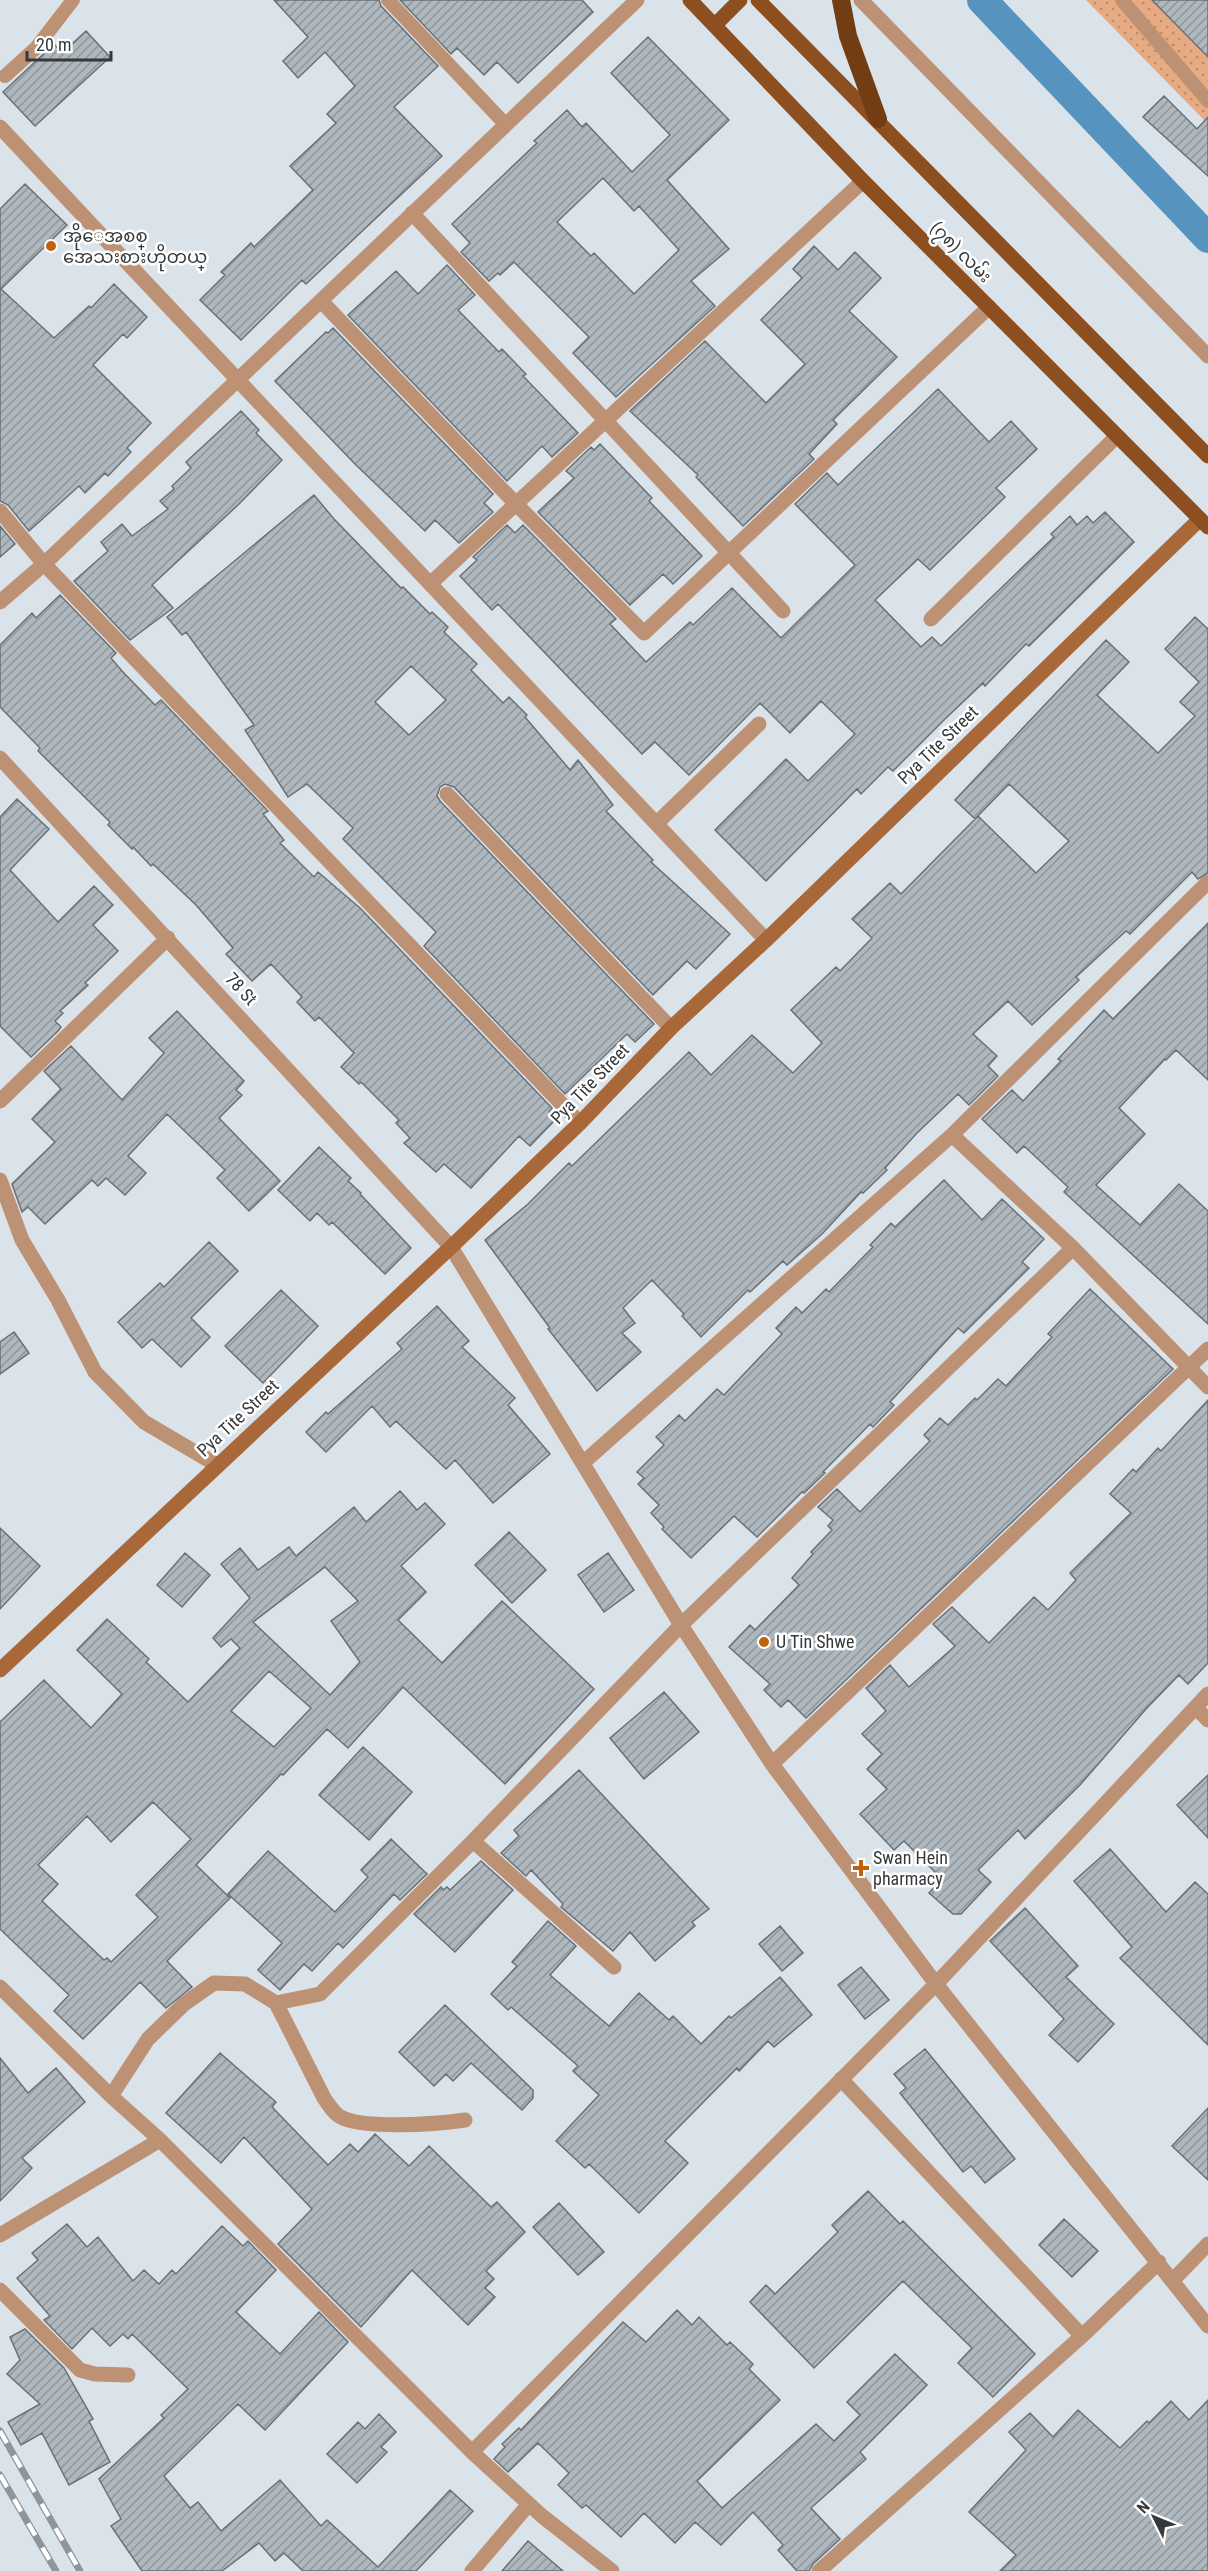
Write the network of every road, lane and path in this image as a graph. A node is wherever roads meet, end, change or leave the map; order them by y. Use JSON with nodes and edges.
{"nodes":[{"id":1,"x":74,"y":0,"type":"edge"},
{"id":2,"x":388,"y":0,"type":"edge"},
{"id":3,"x":637,"y":0,"type":"edge"},
{"id":4,"x":690,"y":0,"type":"edge"},
{"id":5,"x":740,"y":0,"type":"edge"},
{"id":6,"x":758,"y":0,"type":"edge"},
{"id":7,"x":841,"y":0,"type":"edge"},
{"id":8,"x":861,"y":0,"type":"edge"},
{"id":9,"x":1122,"y":0,"type":"edge"},
{"id":10,"x":715,"y":24,"type":"junction"},
{"id":11,"x":5,"y":76,"type":"dead end"},
{"id":12,"x":1208,"y":101,"type":"edge"},
{"id":13,"x":878,"y":119,"type":"junction"},
{"id":14,"x":506,"y":124,"type":"junction"},
{"id":15,"x":0,"y":127,"type":"edge"},
{"id":16,"x":864,"y":181,"type":"junction"},
{"id":17,"x":412,"y":213,"type":"junction"},
{"id":18,"x":322,"y":302,"type":"junction"},
{"id":19,"x":989,"y":308,"type":"junction"},
{"id":20,"x":1208,"y":356,"type":"edge"},
{"id":21,"x":236,"y":380,"type":"junction"},
{"id":22,"x":607,"y":421,"type":"junction"},
{"id":23,"x":1117,"y":436,"type":"junction"},
{"id":24,"x":1208,"y":456,"type":"edge"},
{"id":25,"x":516,"y":504,"type":"junction"},
{"id":26,"x":0,"y":511,"type":"edge"},
{"id":27,"x":1204,"y":523,"type":"edge"},
{"id":28,"x":729,"y":552,"type":"junction"},
{"id":29,"x":44,"y":564,"type":"junction"},
{"id":30,"x":431,"y":583,"type":"junction"},
{"id":31,"x":0,"y":602,"type":"edge"},
{"id":32,"x":783,"y":610,"type":"dead end"},
{"id":33,"x":931,"y":619,"type":"dead end"},
{"id":34,"x":759,"y":724,"type":"dead end"},
{"id":35,"x":0,"y":758,"type":"edge"},
{"id":36,"x":447,"y":794,"type":"dead end"},
{"id":37,"x":657,"y":823,"type":"junction"},
{"id":38,"x":1208,"y":882,"type":"edge"},
{"id":39,"x":168,"y":938,"type":"junction"},
{"id":40,"x":766,"y":940,"type":"junction"},
{"id":41,"x":671,"y":1028,"type":"junction"},
{"id":42,"x":0,"y":1101,"type":"edge"},
{"id":43,"x":580,"y":1122,"type":"junction"},
{"id":44,"x":952,"y":1135,"type":"junction"},
{"id":45,"x":0,"y":1180,"type":"edge"},
{"id":46,"x":452,"y":1247,"type":"junction"},
{"id":47,"x":1073,"y":1248,"type":"junction"},
{"id":48,"x":1208,"y":1349,"type":"edge"},
{"id":49,"x":1189,"y":1366,"type":"junction"},
{"id":50,"x":1208,"y":1387,"type":"edge"},
{"id":51,"x":584,"y":1462,"type":"junction"},
{"id":52,"x":217,"y":1465,"type":"junction"},
{"id":53,"x":681,"y":1625,"type":"junction"},
{"id":54,"x":0,"y":1670,"type":"edge"},
{"id":55,"x":1208,"y":1694,"type":"edge"},
{"id":56,"x":1196,"y":1708,"type":"junction"},
{"id":57,"x":1208,"y":1720,"type":"edge"},
{"id":58,"x":771,"y":1764,"type":"junction"},
{"id":59,"x":473,"y":1841,"type":"junction"},
{"id":60,"x":614,"y":1967,"type":"dead end"},
{"id":61,"x":936,"y":1984,"type":"junction"},
{"id":62,"x":0,"y":1987,"type":"edge"},
{"id":63,"x":276,"y":2003,"type":"junction"},
{"id":64,"x":841,"y":2079,"type":"junction"},
{"id":65,"x":111,"y":2096,"type":"junction"},
{"id":66,"x":465,"y":2120,"type":"dead end"},
{"id":67,"x":160,"y":2140,"type":"junction"},
{"id":68,"x":0,"y":2235,"type":"edge"},
{"id":69,"x":1208,"y":2244,"type":"edge"},
{"id":70,"x":1159,"y":2262,"type":"junction"},
{"id":71,"x":1173,"y":2280,"type":"junction"},
{"id":72,"x":0,"y":2290,"type":"edge"},
{"id":73,"x":1208,"y":2326,"type":"edge"},
{"id":74,"x":1082,"y":2336,"type":"junction"},
{"id":75,"x":128,"y":2374,"type":"dead end"},
{"id":76,"x":472,"y":2452,"type":"junction"},
{"id":77,"x":529,"y":2505,"type":"junction"},
{"id":78,"x":472,"y":2571,"type":"edge"},
{"id":79,"x":612,"y":2571,"type":"edge"},
{"id":80,"x":819,"y":2571,"type":"edge"}],
"edges":[{"from":1,"to":11,"type":"lane"},
{"from":2,"to":14,"type":"lane"},
{"from":3,"to":14,"type":"street"},
{"from":4,"to":10,"type":"main road","name":"(၇၈) လမ်း"},
{"from":5,"to":10,"type":"main road"},
{"from":6,"to":13,"type":"main road","name":"(၇၈) လမ်း"},
{"from":7,"to":13,"type":"highway"},
{"from":8,"to":20,"type":"street"},
{"from":9,"to":12,"type":"lane"},
{"from":10,"to":16,"type":"main road","name":"(၇၈) လမ်း"},
{"from":13,"to":24,"type":"main road","name":"(၇၈) လမ်း"},
{"from":14,"to":17,"type":"street"},
{"from":15,"to":21,"type":"street"},
{"from":16,"to":19,"type":"main road","name":"(၇၈) လမ်း"},
{"from":16,"to":22,"type":"street"},
{"from":17,"to":18,"type":"street"},
{"from":17,"to":22,"type":"street"},
{"from":18,"to":21,"type":"street"},
{"from":18,"to":25,"type":"street"},
{"from":19,"to":23,"type":"main road","name":"(၇၈) လမ်း"},
{"from":19,"to":28,"type":"street"},
{"from":21,"to":29,"type":"street"},
{"from":21,"to":30,"type":"street"},
{"from":22,"to":25,"type":"street"},
{"from":22,"to":28,"type":"street"},
{"from":23,"to":27,"type":"main road","name":"(၇၈) လမ်း"},
{"from":23,"to":33,"type":"street"},
{"from":25,"to":28,"type":"street"},
{"from":25,"to":30,"type":"street"},
{"from":26,"to":29,"type":"street"},
{"from":27,"to":40,"type":"street","name":"Pya Tite Street"},
{"from":28,"to":32,"type":"street"},
{"from":29,"to":31,"type":"street"},
{"from":29,"to":43,"type":"street"},
{"from":30,"to":37,"type":"street"},
{"from":34,"to":37,"type":"street"},
{"from":35,"to":39,"type":"street","name":"78 St"},
{"from":36,"to":41,"type":"street"},
{"from":37,"to":40,"type":"street"},
{"from":38,"to":44,"type":"street"},
{"from":39,"to":42,"type":"street"},
{"from":39,"to":46,"type":"street","name":"78 St"},
{"from":40,"to":41,"type":"street","name":"Pya Tite Street"},
{"from":41,"to":43,"type":"street","name":"Pya Tite Street"},
{"from":43,"to":46,"type":"street","name":"Pya Tite Street"},
{"from":44,"to":47,"type":"street"},
{"from":44,"to":51,"type":"street"},
{"from":45,"to":52,"type":"street"},
{"from":46,"to":51,"type":"street","name":"78 St"},
{"from":46,"to":52,"type":"street","name":"Pya Tite Street"},
{"from":47,"to":49,"type":"street"},
{"from":47,"to":53,"type":"street"},
{"from":48,"to":49,"type":"street"},
{"from":49,"to":50,"type":"street"},
{"from":49,"to":58,"type":"street"},
{"from":51,"to":53,"type":"street","name":"78 St"},
{"from":52,"to":54,"type":"street","name":"Pya Tite Street"},
{"from":53,"to":58,"type":"street","name":"78 St"},
{"from":53,"to":59,"type":"street"},
{"from":55,"to":56,"type":"street"},
{"from":56,"to":57,"type":"street"},
{"from":56,"to":61,"type":"street"},
{"from":58,"to":61,"type":"street","name":"78 St"},
{"from":59,"to":60,"type":"street"},
{"from":59,"to":63,"type":"street"},
{"from":61,"to":64,"type":"street"},
{"from":61,"to":70,"type":"street","name":"78 St"},
{"from":62,"to":65,"type":"street"},
{"from":63,"to":65,"type":"street"},
{"from":63,"to":66,"type":"street"},
{"from":64,"to":74,"type":"street"},
{"from":64,"to":76,"type":"street"},
{"from":65,"to":67,"type":"street"},
{"from":67,"to":68,"type":"street"},
{"from":67,"to":76,"type":"street"},
{"from":69,"to":71,"type":"street"},
{"from":70,"to":71,"type":"street","name":"78 St"},
{"from":70,"to":74,"type":"street"},
{"from":71,"to":73,"type":"street","name":"78 St"},
{"from":72,"to":75,"type":"street"},
{"from":74,"to":80,"type":"street"},
{"from":76,"to":77,"type":"street"},
{"from":77,"to":78,"type":"street"},
{"from":77,"to":79,"type":"street"}]}
